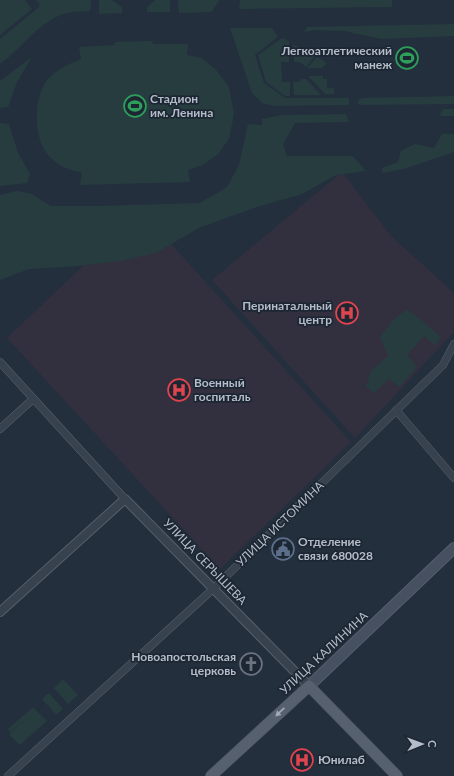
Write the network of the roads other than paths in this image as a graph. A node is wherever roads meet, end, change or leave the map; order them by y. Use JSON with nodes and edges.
{"nodes":[{"id":1,"x":454,"y":344,"type":"edge"},
{"id":2,"x":0,"y":362,"type":"edge"},
{"id":3,"x":32,"y":398,"type":"junction"},
{"id":4,"x":396,"y":410,"type":"junction"},
{"id":5,"x":0,"y":429,"type":"edge"},
{"id":6,"x":454,"y":478,"type":"edge"},
{"id":7,"x":125,"y":499,"type":"junction"},
{"id":8,"x":454,"y":548,"type":"edge"},
{"id":9,"x":213,"y":589,"type":"junction"},
{"id":10,"x":0,"y":612,"type":"edge"},
{"id":11,"x":309,"y":686,"type":"junction"},
{"id":12,"x":8,"y":776,"type":"edge"},
{"id":13,"x":211,"y":776,"type":"edge"},
{"id":14,"x":397,"y":776,"type":"edge"}],
"edges":[{"from":1,"to":4,"type":"street","name":"УЛИЦА ИСТОМИНА"},
{"from":2,"to":3,"type":"street","name":"УЛИЦА СЕРЫШЕВА"},
{"from":3,"to":5,"type":"street"},
{"from":3,"to":7,"type":"street","name":"УЛИЦА СЕРЫШЕВА"},
{"from":4,"to":6,"type":"street"},
{"from":4,"to":9,"type":"street","name":"УЛИЦА ИСТОМИНА"},
{"from":7,"to":9,"type":"street","name":"УЛИЦА СЕРЫШЕВА"},
{"from":7,"to":10,"type":"street"},
{"from":8,"to":11,"type":"main road","name":"УЛИЦА КАЛИНИНА"},
{"from":9,"to":11,"type":"street","name":"УЛИЦА СЕРЫШЕВА"},
{"from":9,"to":12,"type":"street","name":"УЛИЦА ИСТОМИНА"},
{"from":11,"to":13,"type":"main road","name":"УЛИЦА КАЛИНИНА","one_way":true},
{"from":11,"to":14,"type":"main road","name":"УЛИЦА СЕРЫШЕВА"}]}
